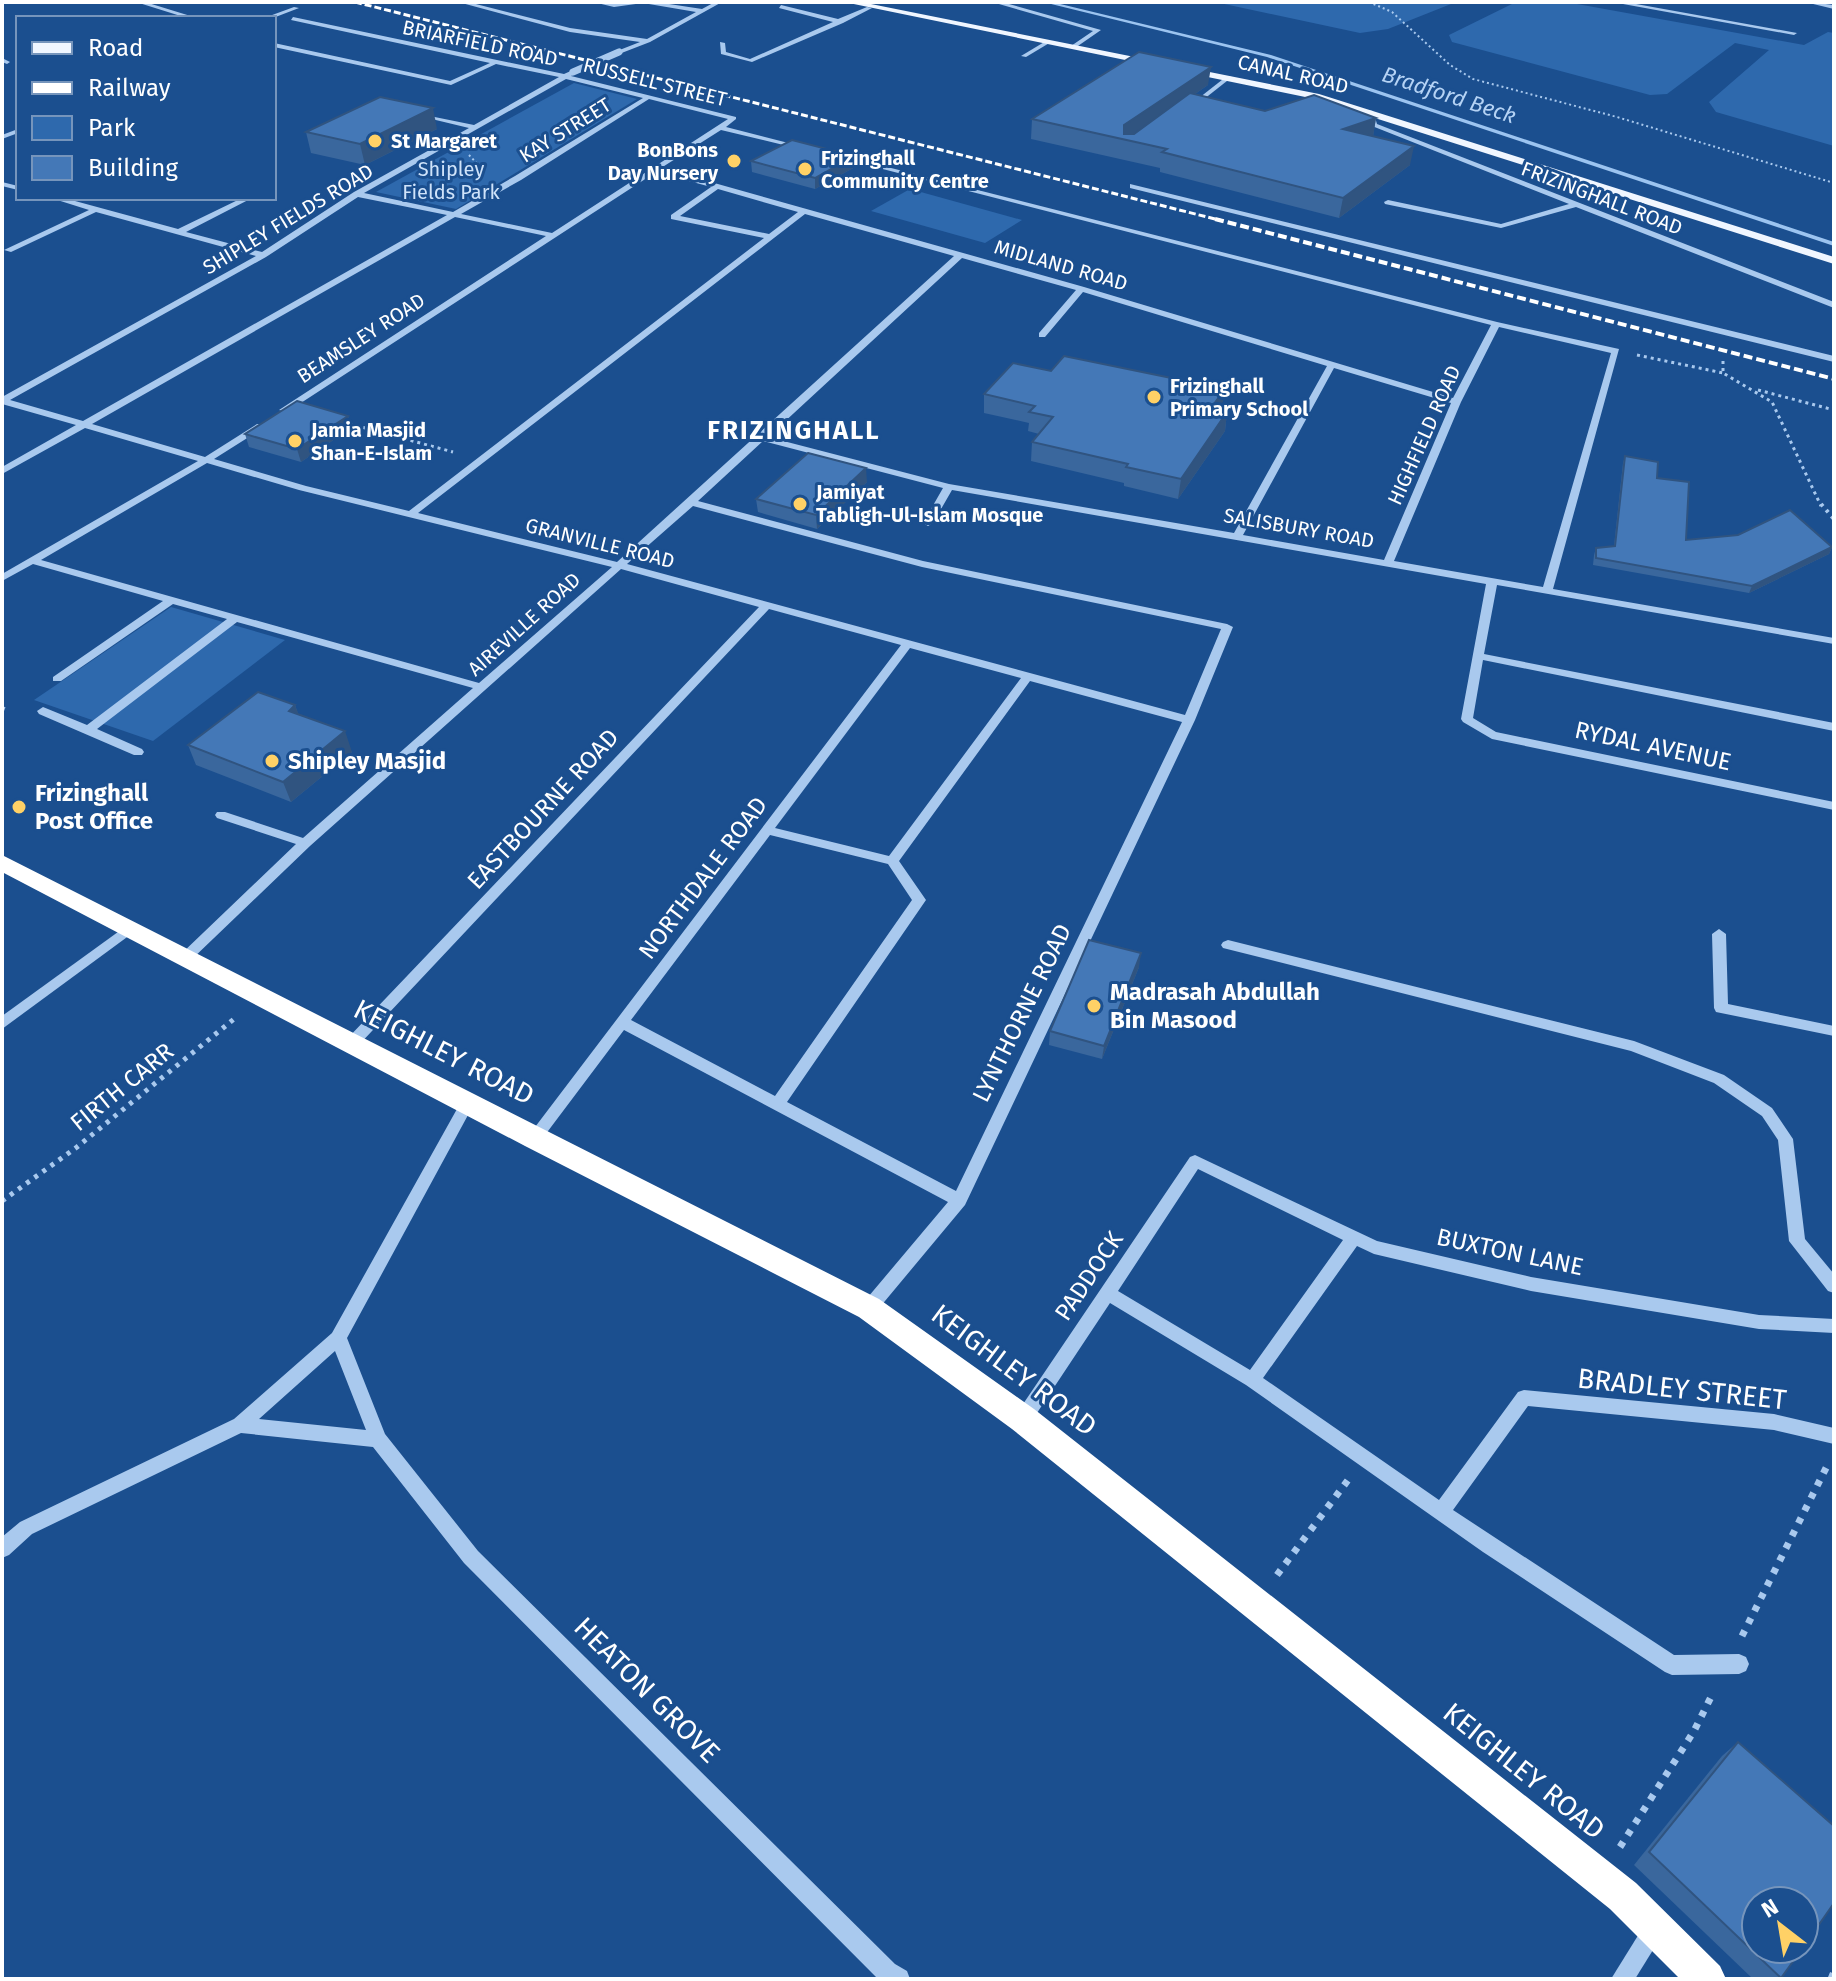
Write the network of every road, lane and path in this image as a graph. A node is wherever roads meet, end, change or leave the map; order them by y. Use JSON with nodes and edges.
{"nodes":[{"id":1,"x":139,"y":2,"type":"edge"},
{"id":2,"x":461,"y":2,"type":"edge"},
{"id":3,"x":596,"y":2,"type":"edge"},
{"id":4,"x":643,"y":2,"type":"edge"},
{"id":5,"x":719,"y":2,"type":"edge"},
{"id":6,"x":848,"y":2,"type":"edge"},
{"id":7,"x":995,"y":2,"type":"edge"},
{"id":8,"x":1369,"y":2,"type":"edge"},
{"id":9,"x":1615,"y":2,"type":"edge"},
{"id":10,"x":1811,"y":2,"type":"edge"},
{"id":11,"x":676,"y":4,"type":"edge"},
{"id":12,"x":781,"y":7,"type":"dead end"},
{"id":13,"x":1834,"y":7,"type":"edge"},
{"id":14,"x":296,"y":8,"type":"dead end"},
{"id":15,"x":869,"y":8,"type":"junction"},
{"id":16,"x":703,"y":11,"type":"junction"},
{"id":17,"x":187,"y":16,"type":"edge"},
{"id":18,"x":273,"y":16,"type":"edge"},
{"id":19,"x":293,"y":19,"type":"dead end"},
{"id":20,"x":841,"y":22,"type":"junction"},
{"id":21,"x":1794,"y":33,"type":"dead end"},
{"id":22,"x":648,"y":41,"type":"junction"},
{"id":23,"x":1048,"y":42,"type":"junction"},
{"id":24,"x":722,"y":43,"type":"dead end"},
{"id":25,"x":276,"y":45,"type":"edge"},
{"id":26,"x":1073,"y":47,"type":"junction"},
{"id":27,"x":1024,"y":56,"type":"dead end"},
{"id":28,"x":493,"y":64,"type":"junction"},
{"id":29,"x":570,"y":75,"type":"junction"},
{"id":30,"x":1229,"y":77,"type":"junction"},
{"id":31,"x":650,"y":96,"type":"junction"},
{"id":32,"x":1187,"y":109,"type":"edge"},
{"id":33,"x":1370,"y":111,"type":"junction"},
{"id":34,"x":409,"y":112,"type":"edge"},
{"id":35,"x":734,"y":118,"type":"joint"},
{"id":36,"x":475,"y":127,"type":"junction"},
{"id":37,"x":719,"y":127,"type":"junction"},
{"id":38,"x":806,"y":149,"type":"edge"},
{"id":39,"x":820,"y":152,"type":"edge"},
{"id":40,"x":655,"y":169,"type":"junction"},
{"id":41,"x":1834,"y":183,"type":"edge"},
{"id":42,"x":717,"y":186,"type":"junction"},
{"id":43,"x":1133,"y":186,"type":"dead end"},
{"id":44,"x":357,"y":194,"type":"junction"},
{"id":45,"x":62,"y":200,"type":"edge"},
{"id":46,"x":89,"y":200,"type":"edge"},
{"id":47,"x":244,"y":200,"type":"edge"},
{"id":48,"x":1388,"y":202,"type":"edge"},
{"id":49,"x":1576,"y":204,"type":"junction"},
{"id":50,"x":79,"y":205,"type":"junction"},
{"id":51,"x":96,"y":209,"type":"junction"},
{"id":52,"x":804,"y":211,"type":"junction"},
{"id":53,"x":453,"y":214,"type":"junction"},
{"id":54,"x":179,"y":232,"type":"junction"},
{"id":55,"x":551,"y":235,"type":"junction"},
{"id":56,"x":771,"y":237,"type":"junction"},
{"id":57,"x":8,"y":250,"type":"dead end"},
{"id":58,"x":263,"y":255,"type":"junction"},
{"id":59,"x":960,"y":255,"type":"junction"},
{"id":60,"x":1834,"y":261,"type":"edge"},
{"id":61,"x":1081,"y":289,"type":"junction"},
{"id":62,"x":1834,"y":305,"type":"edge"},
{"id":63,"x":1496,"y":324,"type":"junction"},
{"id":64,"x":1042,"y":335,"type":"dead end"},
{"id":65,"x":1616,"y":351,"type":"junction"},
{"id":66,"x":1834,"y":359,"type":"edge"},
{"id":67,"x":1723,"y":361,"type":"dead end"},
{"id":68,"x":1332,"y":364,"type":"junction"},
{"id":69,"x":1723,"y":373,"type":"junction"},
{"id":70,"x":1753,"y":388,"type":"junction"},
{"id":71,"x":2,"y":401,"type":"edge"},
{"id":72,"x":1456,"y":402,"type":"junction"},
{"id":73,"x":290,"y":407,"type":"junction"},
{"id":74,"x":1834,"y":410,"type":"edge"},
{"id":75,"x":278,"y":414,"type":"edge"},
{"id":76,"x":266,"y":422,"type":"edge"},
{"id":77,"x":81,"y":425,"type":"junction"},
{"id":78,"x":761,"y":438,"type":"junction"},
{"id":79,"x":208,"y":459,"type":"junction"},
{"id":80,"x":481,"y":460,"type":"junction"},
{"id":81,"x":2,"y":471,"type":"edge"},
{"id":82,"x":949,"y":487,"type":"junction"},
{"id":83,"x":691,"y":502,"type":"junction"},
{"id":84,"x":411,"y":514,"type":"junction"},
{"id":85,"x":1834,"y":519,"type":"edge"},
{"id":86,"x":928,"y":523,"type":"dead end"},
{"id":87,"x":1238,"y":535,"type":"junction"},
{"id":88,"x":30,"y":560,"type":"junction"},
{"id":89,"x":1388,"y":562,"type":"junction"},
{"id":90,"x":618,"y":565,"type":"junction"},
{"id":91,"x":2,"y":578,"type":"edge"},
{"id":92,"x":1492,"y":581,"type":"junction"},
{"id":93,"x":1547,"y":591,"type":"junction"},
{"id":94,"x":171,"y":600,"type":"junction"},
{"id":95,"x":767,"y":605,"type":"junction"},
{"id":96,"x":235,"y":618,"type":"junction"},
{"id":97,"x":1834,"y":641,"type":"edge"},
{"id":98,"x":908,"y":643,"type":"junction"},
{"id":99,"x":1478,"y":656,"type":"junction"},
{"id":100,"x":1028,"y":676,"type":"junction"},
{"id":101,"x":57,"y":679,"type":"dead end"},
{"id":102,"x":481,"y":687,"type":"junction"},
{"id":103,"x":43,"y":711,"type":"dead end"},
{"id":104,"x":1189,"y":720,"type":"junction"},
{"id":105,"x":1834,"y":727,"type":"edge"},
{"id":106,"x":88,"y":730,"type":"junction"},
{"id":107,"x":138,"y":752,"type":"dead end"},
{"id":108,"x":1834,"y":806,"type":"edge"},
{"id":109,"x":221,"y":815,"type":"dead end"},
{"id":110,"x":766,"y":830,"type":"junction"},
{"id":111,"x":305,"y":843,"type":"junction"},
{"id":112,"x":892,"y":861,"type":"junction"},
{"id":113,"x":2,"y":863,"type":"edge"},
{"id":114,"x":129,"y":929,"type":"junction"},
{"id":115,"x":1719,"y":934,"type":"dead end"},
{"id":116,"x":1228,"y":945,"type":"dead end"},
{"id":117,"x":185,"y":958,"type":"junction"},
{"id":118,"x":261,"y":997,"type":"junction"},
{"id":119,"x":622,"y":1022,"type":"junction"},
{"id":120,"x":2,"y":1024,"type":"edge"},
{"id":121,"x":1834,"y":1031,"type":"edge"},
{"id":122,"x":351,"y":1044,"type":"junction"},
{"id":123,"x":467,"y":1104,"type":"junction"},
{"id":124,"x":778,"y":1104,"type":"junction"},
{"id":125,"x":534,"y":1139,"type":"junction"},
{"id":126,"x":1195,"y":1161,"type":"joint"},
{"id":127,"x":959,"y":1200,"type":"junction"},
{"id":128,"x":2,"y":1201,"type":"edge"},
{"id":129,"x":1354,"y":1237,"type":"junction"},
{"id":130,"x":1834,"y":1286,"type":"edge"},
{"id":131,"x":1107,"y":1293,"type":"junction"},
{"id":132,"x":869,"y":1308,"type":"junction"},
{"id":133,"x":1834,"y":1326,"type":"edge"},
{"id":134,"x":338,"y":1338,"type":"junction"},
{"id":135,"x":1252,"y":1380,"type":"junction"},
{"id":136,"x":1023,"y":1419,"type":"junction"},
{"id":137,"x":240,"y":1425,"type":"junction"},
{"id":138,"x":1834,"y":1436,"type":"edge"},
{"id":139,"x":378,"y":1439,"type":"junction"},
{"id":140,"x":1834,"y":1452,"type":"edge"},
{"id":141,"x":1365,"y":1457,"type":"junction"},
{"id":142,"x":1441,"y":1511,"type":"junction"},
{"id":143,"x":2,"y":1549,"type":"edge"},
{"id":144,"x":1256,"y":1604,"type":"junction"},
{"id":145,"x":1733,"y":1664,"type":"junction"},
{"id":146,"x":1600,"y":1878,"type":"junction"},
{"id":147,"x":1656,"y":1928,"type":"junction"},
{"id":148,"x":1834,"y":1972,"type":"edge"},
{"id":149,"x":889,"y":1977,"type":"edge"},
{"id":150,"x":1622,"y":1979,"type":"edge"},
{"id":151,"x":1707,"y":1979,"type":"edge"},
{"id":152,"x":1831,"y":1979,"type":"edge"}],
"edges":[{"from":1,"to":17,"type":"street"},
{"from":2,"to":22,"type":"street"},
{"from":3,"to":4,"type":"street"},
{"from":4,"to":11,"type":"street"},
{"from":5,"to":16,"type":"street","name":"SHIPLEY FIELDS ROAD"},
{"from":6,"to":15,"type":"main road","name":"CANAL ROAD"},
{"from":7,"to":26,"type":"street"},
{"from":8,"to":41,"type":"path"},
{"from":9,"to":21,"type":"street"},
{"from":10,"to":13,"type":"street"},
{"from":11,"to":16,"type":"street"},
{"from":12,"to":20,"type":"street"},
{"from":14,"to":18,"type":"street"},
{"from":15,"to":20,"type":"street"},
{"from":15,"to":23,"type":"main road","name":"CANAL ROAD"},
{"from":16,"to":22,"type":"street","name":"SHIPLEY FIELDS ROAD"},
{"from":19,"to":28,"type":"street","name":"BRIARFIELD ROAD"},
{"from":20,"to":24,"type":"street"},
{"from":22,"to":29,"type":"street","name":"SHIPLEY FIELDS ROAD","bridge":true},
{"from":23,"to":26,"type":"main road","name":"CANAL ROAD"},
{"from":23,"to":27,"type":"street"},
{"from":25,"to":28,"type":"street"},
{"from":26,"to":30,"type":"main road","name":"CANAL ROAD"},
{"from":28,"to":29,"type":"street","name":"BRIARFIELD ROAD"},
{"from":29,"to":31,"type":"street","name":"RUSSELL STREET"},
{"from":29,"to":36,"type":"street","name":"SHIPLEY FIELDS ROAD"},
{"from":30,"to":32,"type":"street"},
{"from":30,"to":33,"type":"main road","name":"CANAL ROAD"},
{"from":31,"to":35,"type":"street","name":"RUSSELL STREET"},
{"from":31,"to":53,"type":"street","name":"KAY STREET"},
{"from":33,"to":49,"type":"street","name":"FRIZINGHALL ROAD"},
{"from":33,"to":60,"type":"main road","name":"CANAL ROAD"},
{"from":34,"to":36,"type":"street"},
{"from":35,"to":37,"type":"street","name":"BEAMSLEY ROAD"},
{"from":36,"to":44,"type":"street","name":"SHIPLEY FIELDS ROAD"},
{"from":37,"to":38,"type":"street"},
{"from":37,"to":40,"type":"street","name":"BEAMSLEY ROAD"},
{"from":39,"to":63,"type":"street"},
{"from":40,"to":42,"type":"street","name":"MIDLAND ROAD"},
{"from":40,"to":55,"type":"street","name":"BEAMSLEY ROAD"},
{"from":42,"to":52,"type":"street","name":"MIDLAND ROAD"},
{"from":42,"to":56,"type":"street"},
{"from":43,"to":66,"type":"street"},
{"from":44,"to":53,"type":"street"},
{"from":44,"to":58,"type":"street","name":"SHIPLEY FIELDS ROAD"},
{"from":45,"to":50,"type":"street"},
{"from":46,"to":50,"type":"street"},
{"from":47,"to":54,"type":"street"},
{"from":48,"to":49,"type":"street"},
{"from":49,"to":62,"type":"street","name":"FRIZINGHALL ROAD"},
{"from":50,"to":51,"type":"street"},
{"from":51,"to":54,"type":"street"},
{"from":51,"to":57,"type":"street"},
{"from":52,"to":56,"type":"street"},
{"from":52,"to":59,"type":"street","name":"MIDLAND ROAD"},
{"from":53,"to":55,"type":"street"},
{"from":53,"to":77,"type":"street","name":"KAY STREET"},
{"from":54,"to":58,"type":"street"},
{"from":55,"to":73,"type":"street","name":"BEAMSLEY ROAD"},
{"from":56,"to":80,"type":"street"},
{"from":58,"to":71,"type":"street","name":"SHIPLEY FIELDS ROAD"},
{"from":59,"to":61,"type":"street","name":"MIDLAND ROAD"},
{"from":59,"to":78,"type":"street","name":"AIREVILLE ROAD"},
{"from":61,"to":64,"type":"street"},
{"from":61,"to":68,"type":"street","name":"MIDLAND ROAD"},
{"from":63,"to":65,"type":"street"},
{"from":63,"to":72,"type":"street","name":"HIGHFIELD ROAD"},
{"from":65,"to":69,"type":"path"},
{"from":65,"to":93,"type":"street"},
{"from":67,"to":69,"type":"path"},
{"from":68,"to":72,"type":"street","name":"MIDLAND ROAD"},
{"from":68,"to":87,"type":"street"},
{"from":69,"to":70,"type":"path"},
{"from":70,"to":74,"type":"path"},
{"from":70,"to":85,"type":"path"},
{"from":71,"to":77,"type":"street","name":"GRANVILLE ROAD"},
{"from":72,"to":89,"type":"street","name":"HIGHFIELD ROAD"},
{"from":73,"to":75,"type":"street","name":"BEAMSLEY ROAD"},
{"from":73,"to":80,"type":"path"},
{"from":76,"to":79,"type":"street"},
{"from":77,"to":79,"type":"street","name":"GRANVILLE ROAD"},
{"from":77,"to":81,"type":"street","name":"KAY STREET"},
{"from":78,"to":82,"type":"street","name":"SALISBURY ROAD"},
{"from":78,"to":83,"type":"street","name":"AIREVILLE ROAD"},
{"from":79,"to":84,"type":"street","name":"GRANVILLE ROAD"},
{"from":79,"to":88,"type":"street"},
{"from":80,"to":84,"type":"street"},
{"from":82,"to":86,"type":"street"},
{"from":82,"to":87,"type":"street","name":"SALISBURY ROAD"},
{"from":83,"to":90,"type":"street","name":"AIREVILLE ROAD"},
{"from":83,"to":104,"type":"street","name":"LYNTHORNE ROAD"},
{"from":84,"to":90,"type":"street","name":"GRANVILLE ROAD"},
{"from":87,"to":89,"type":"street","name":"SALISBURY ROAD"},
{"from":88,"to":91,"type":"street"},
{"from":88,"to":94,"type":"street"},
{"from":89,"to":92,"type":"street","name":"SALISBURY ROAD"},
{"from":90,"to":95,"type":"street","name":"GRANVILLE ROAD"},
{"from":90,"to":102,"type":"street","name":"AIREVILLE ROAD"},
{"from":92,"to":93,"type":"street","name":"SALISBURY ROAD"},
{"from":92,"to":99,"type":"street"},
{"from":93,"to":97,"type":"street","name":"SALISBURY ROAD"},
{"from":94,"to":96,"type":"street"},
{"from":94,"to":101,"type":"street"},
{"from":95,"to":98,"type":"street","name":"GRANVILLE ROAD"},
{"from":95,"to":122,"type":"street","name":"EASTBOURNE ROAD"},
{"from":96,"to":102,"type":"street"},
{"from":96,"to":106,"type":"street"},
{"from":98,"to":100,"type":"street","name":"GRANVILLE ROAD"},
{"from":98,"to":110,"type":"street","name":"NORTHDALE ROAD"},
{"from":99,"to":105,"type":"street"},
{"from":99,"to":108,"type":"street","name":"RYDAL AVENUE"},
{"from":100,"to":104,"type":"street","name":"GRANVILLE ROAD"},
{"from":100,"to":112,"type":"street"},
{"from":102,"to":111,"type":"street","name":"AIREVILLE ROAD"},
{"from":103,"to":106,"type":"street"},
{"from":104,"to":127,"type":"street","name":"LYNTHORNE ROAD"},
{"from":106,"to":107,"type":"street"},
{"from":109,"to":111,"type":"street"},
{"from":110,"to":112,"type":"street"},
{"from":110,"to":119,"type":"street","name":"NORTHDALE ROAD"},
{"from":111,"to":117,"type":"street","name":"AIREVILLE ROAD"},
{"from":112,"to":124,"type":"street"},
{"from":113,"to":114,"type":"highway","name":"KEIGHLEY ROAD"},
{"from":114,"to":117,"type":"highway","name":"KEIGHLEY ROAD"},
{"from":114,"to":120,"type":"street"},
{"from":115,"to":121,"type":"street"},
{"from":116,"to":130,"type":"street"},
{"from":117,"to":118,"type":"highway","name":"KEIGHLEY ROAD"},
{"from":118,"to":122,"type":"highway","name":"KEIGHLEY ROAD"},
{"from":118,"to":128,"type":"path","name":"FIRTH CARR"},
{"from":119,"to":124,"type":"street"},
{"from":119,"to":125,"type":"street","name":"NORTHDALE ROAD"},
{"from":122,"to":123,"type":"highway","name":"KEIGHLEY ROAD"},
{"from":123,"to":125,"type":"highway","name":"KEIGHLEY ROAD"},
{"from":123,"to":134,"type":"street"},
{"from":124,"to":127,"type":"street"},
{"from":125,"to":132,"type":"highway","name":"KEIGHLEY ROAD"},
{"from":126,"to":129,"type":"street","name":"BUXTON LANE"},
{"from":126,"to":131,"type":"street","name":"PADDOCK"},
{"from":127,"to":132,"type":"street","name":"LYNTHORNE ROAD"},
{"from":129,"to":133,"type":"street","name":"BUXTON LANE"},
{"from":129,"to":135,"type":"street"},
{"from":131,"to":135,"type":"street"},
{"from":131,"to":136,"type":"street","name":"PADDOCK"},
{"from":132,"to":136,"type":"highway","name":"KEIGHLEY ROAD"},
{"from":134,"to":137,"type":"street"},
{"from":134,"to":139,"type":"street","name":"HEATON GROVE"},
{"from":135,"to":141,"type":"street"},
{"from":136,"to":144,"type":"highway","name":"KEIGHLEY ROAD"},
{"from":137,"to":139,"type":"street"},
{"from":137,"to":143,"type":"street"},
{"from":138,"to":142,"type":"street","name":"BRADLEY STREET"},
{"from":139,"to":149,"type":"street","name":"HEATON GROVE"},
{"from":140,"to":145,"type":"path"},
{"from":141,"to":142,"type":"street"},
{"from":141,"to":144,"type":"path"},
{"from":142,"to":145,"type":"street"},
{"from":144,"to":146,"type":"highway","name":"KEIGHLEY ROAD"},
{"from":145,"to":146,"type":"path"},
{"from":146,"to":147,"type":"highway","name":"KEIGHLEY ROAD"},
{"from":147,"to":150,"type":"street"},
{"from":147,"to":151,"type":"highway","name":"KEIGHLEY ROAD"},
{"from":148,"to":152,"type":"path"}]}
